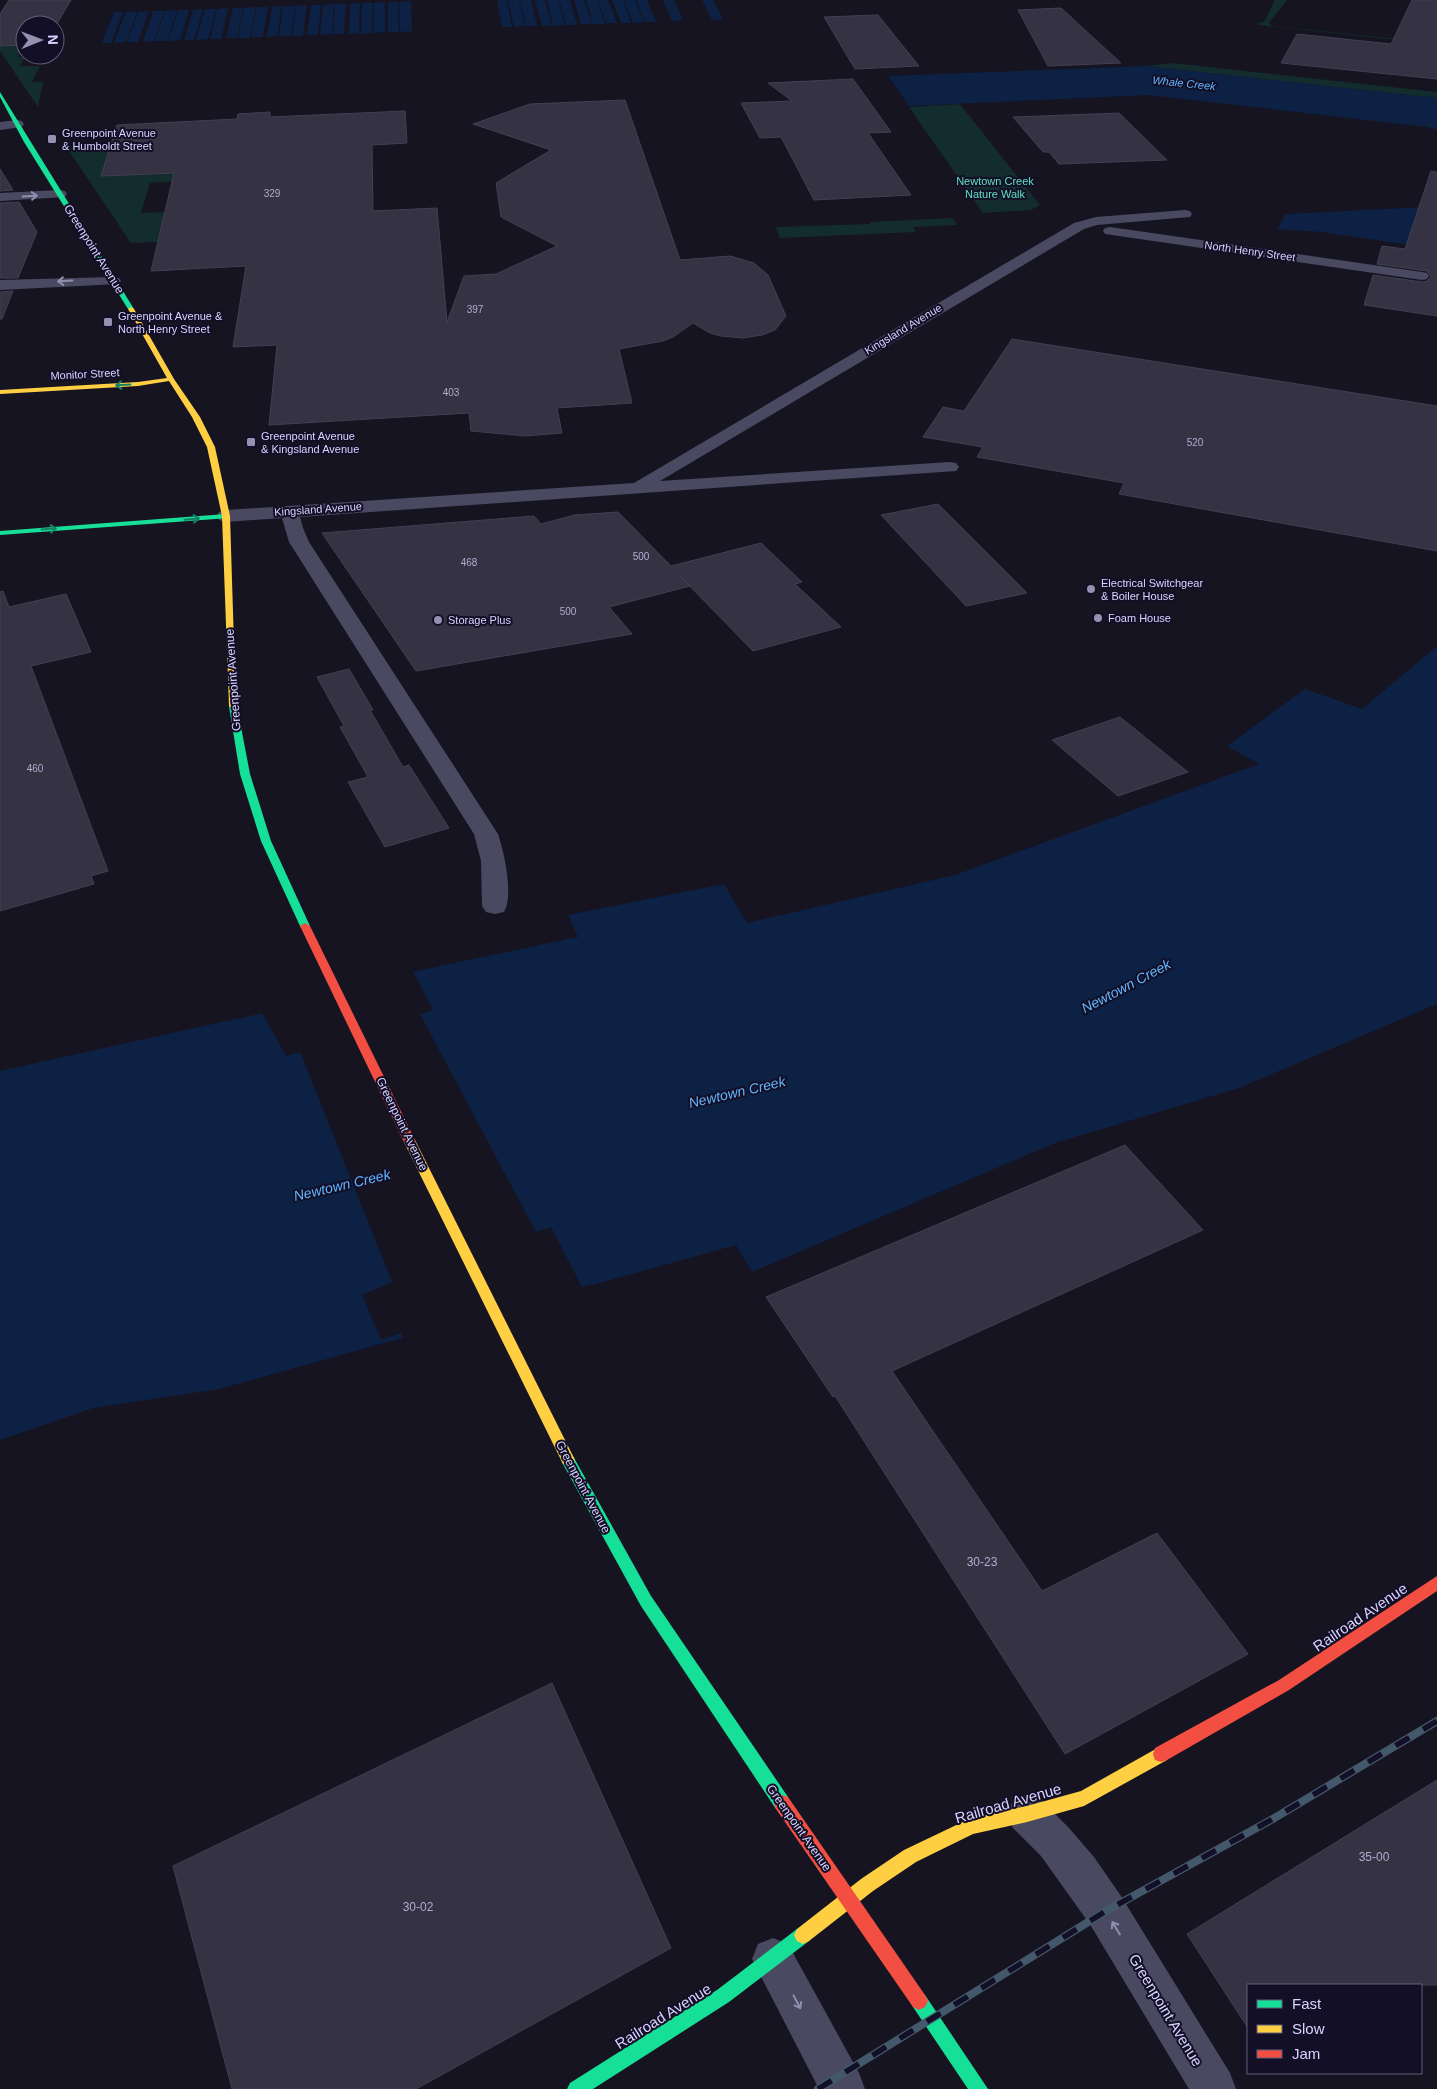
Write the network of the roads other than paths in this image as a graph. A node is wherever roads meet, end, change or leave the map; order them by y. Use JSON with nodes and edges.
{"nodes":[{"id":1,"x":0,"y":93,"type":"edge"},
{"id":2,"x":18,"y":124,"type":"junction"},
{"id":3,"x":0,"y":126,"type":"edge"},
{"id":4,"x":60,"y":194,"type":"junction"},
{"id":5,"x":0,"y":198,"type":"edge"},
{"id":6,"x":1185,"y":214,"type":"dead end"},
{"id":7,"x":1079,"y":226,"type":"junction"},
{"id":8,"x":1422,"y":276,"type":"dead end"},
{"id":9,"x":114,"y":280,"type":"junction"},
{"id":10,"x":0,"y":285,"type":"edge"},
{"id":11,"x":171,"y":379,"type":"junction"},
{"id":12,"x":0,"y":392,"type":"edge"},
{"id":13,"x":950,"y":467,"type":"dead end"},
{"id":14,"x":636,"y":488,"type":"junction"},
{"id":15,"x":290,"y":511,"type":"junction"},
{"id":16,"x":226,"y":516,"type":"junction"},
{"id":17,"x":0,"y":533,"type":"edge"},
{"id":18,"x":495,"y":906,"type":"dead end"},
{"id":19,"x":1437,"y":1583,"type":"edge"},
{"id":20,"x":1027,"y":1814,"type":"junction"},
{"id":21,"x":773,"y":1959,"type":"junction"},
{"id":22,"x":576,"y":2089,"type":"edge"},
{"id":23,"x":843,"y":2089,"type":"edge"},
{"id":24,"x":979,"y":2089,"type":"edge"},
{"id":25,"x":1214,"y":2089,"type":"edge"}],
"edges":[{"from":1,"to":2,"type":"main road","name":"Greenpoint Avenue"},
{"from":2,"to":3,"type":"street"},
{"from":2,"to":4,"type":"main road","name":"Greenpoint Avenue"},
{"from":5,"to":4,"type":"street","one_way":true},
{"from":4,"to":9,"type":"main road","name":"Greenpoint Avenue"},
{"from":6,"to":7,"type":"street","name":"Kingsland Avenue"},
{"from":7,"to":8,"type":"street","name":"North Henry Street"},
{"from":7,"to":14,"type":"street","name":"Kingsland Avenue"},
{"from":9,"to":10,"type":"street","one_way":true},
{"from":9,"to":11,"type":"main road","name":"Greenpoint Avenue"},
{"from":11,"to":12,"type":"main road","name":"Monitor Street","one_way":true},
{"from":11,"to":16,"type":"main road","name":"Greenpoint Avenue"},
{"from":13,"to":14,"type":"street","name":"Kingsland Avenue"},
{"from":14,"to":15,"type":"street","name":"Kingsland Avenue"},
{"from":15,"to":16,"type":"street","name":"Kingsland Avenue"},
{"from":15,"to":18,"type":"street"},
{"from":17,"to":16,"type":"main road","name":"Kingsland Avenue","one_way":true},
{"from":16,"to":24,"type":"main road","name":"Greenpoint Avenue"},
{"from":19,"to":20,"type":"main road","name":"Railroad Avenue"},
{"from":20,"to":21,"type":"main road","name":"Railroad Avenue"},
{"from":25,"to":20,"type":"street","name":"Greenpoint Avenue","one_way":true},
{"from":21,"to":22,"type":"main road","name":"Railroad Avenue"},
{"from":21,"to":23,"type":"street","one_way":true}]}
